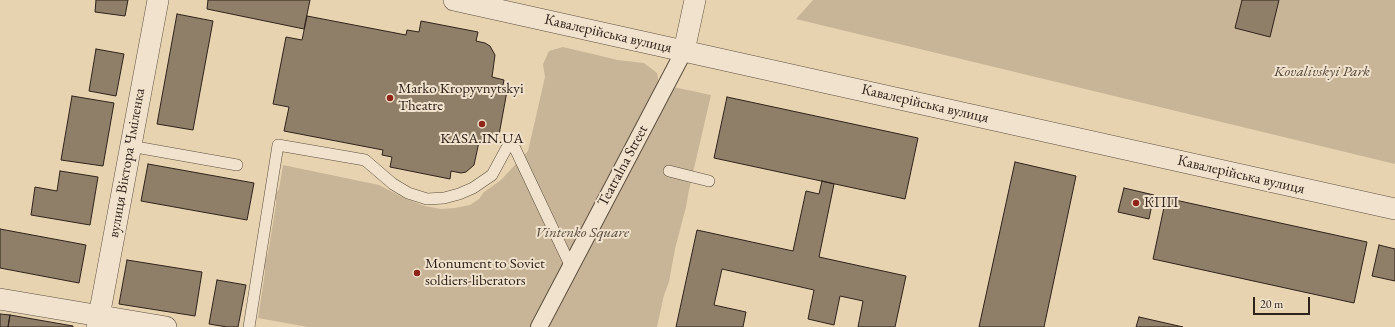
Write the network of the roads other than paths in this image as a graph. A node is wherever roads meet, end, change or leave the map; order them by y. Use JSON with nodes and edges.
{"nodes":[{"id":1,"x":158,"y":0,"type":"edge"},
{"id":2,"x":454,"y":0,"type":"edge"},
{"id":3,"x":695,"y":0,"type":"edge"},
{"id":4,"x":684,"y":51,"type":"junction"},
{"id":5,"x":130,"y":146,"type":"junction"},
{"id":6,"x":238,"y":165,"type":"dead end"},
{"id":7,"x":669,"y":172,"type":"dead end"},
{"id":8,"x":709,"y":181,"type":"dead end"},
{"id":9,"x":1395,"y":209,"type":"edge"},
{"id":10,"x":570,"y":267,"type":"junction"},
{"id":11,"x":0,"y":299,"type":"edge"},
{"id":12,"x":98,"y":321,"type":"edge"},
{"id":13,"x":166,"y":327,"type":"edge"},
{"id":14,"x":249,"y":327,"type":"edge"},
{"id":15,"x":539,"y":327,"type":"edge"}],
"edges":[{"from":1,"to":5,"type":"street","name":"вулиця Віктора Чміленка"},
{"from":2,"to":4,"type":"street","name":"Кавалерійська вулиця"},
{"from":3,"to":4,"type":"street","name":"Teatralna Street"},
{"from":4,"to":9,"type":"street","name":"Кавалерійська вулиця"},
{"from":4,"to":10,"type":"street","name":"Teatralna Street"},
{"from":5,"to":6,"type":"lane"},
{"from":5,"to":12,"type":"street","name":"вулиця Віктора Чміленка"},
{"from":7,"to":8,"type":"lane"},
{"from":10,"to":14,"type":"lane"},
{"from":10,"to":15,"type":"street","name":"Teatralna Street"},
{"from":11,"to":12,"type":"street"},
{"from":12,"to":13,"type":"street"}]}
